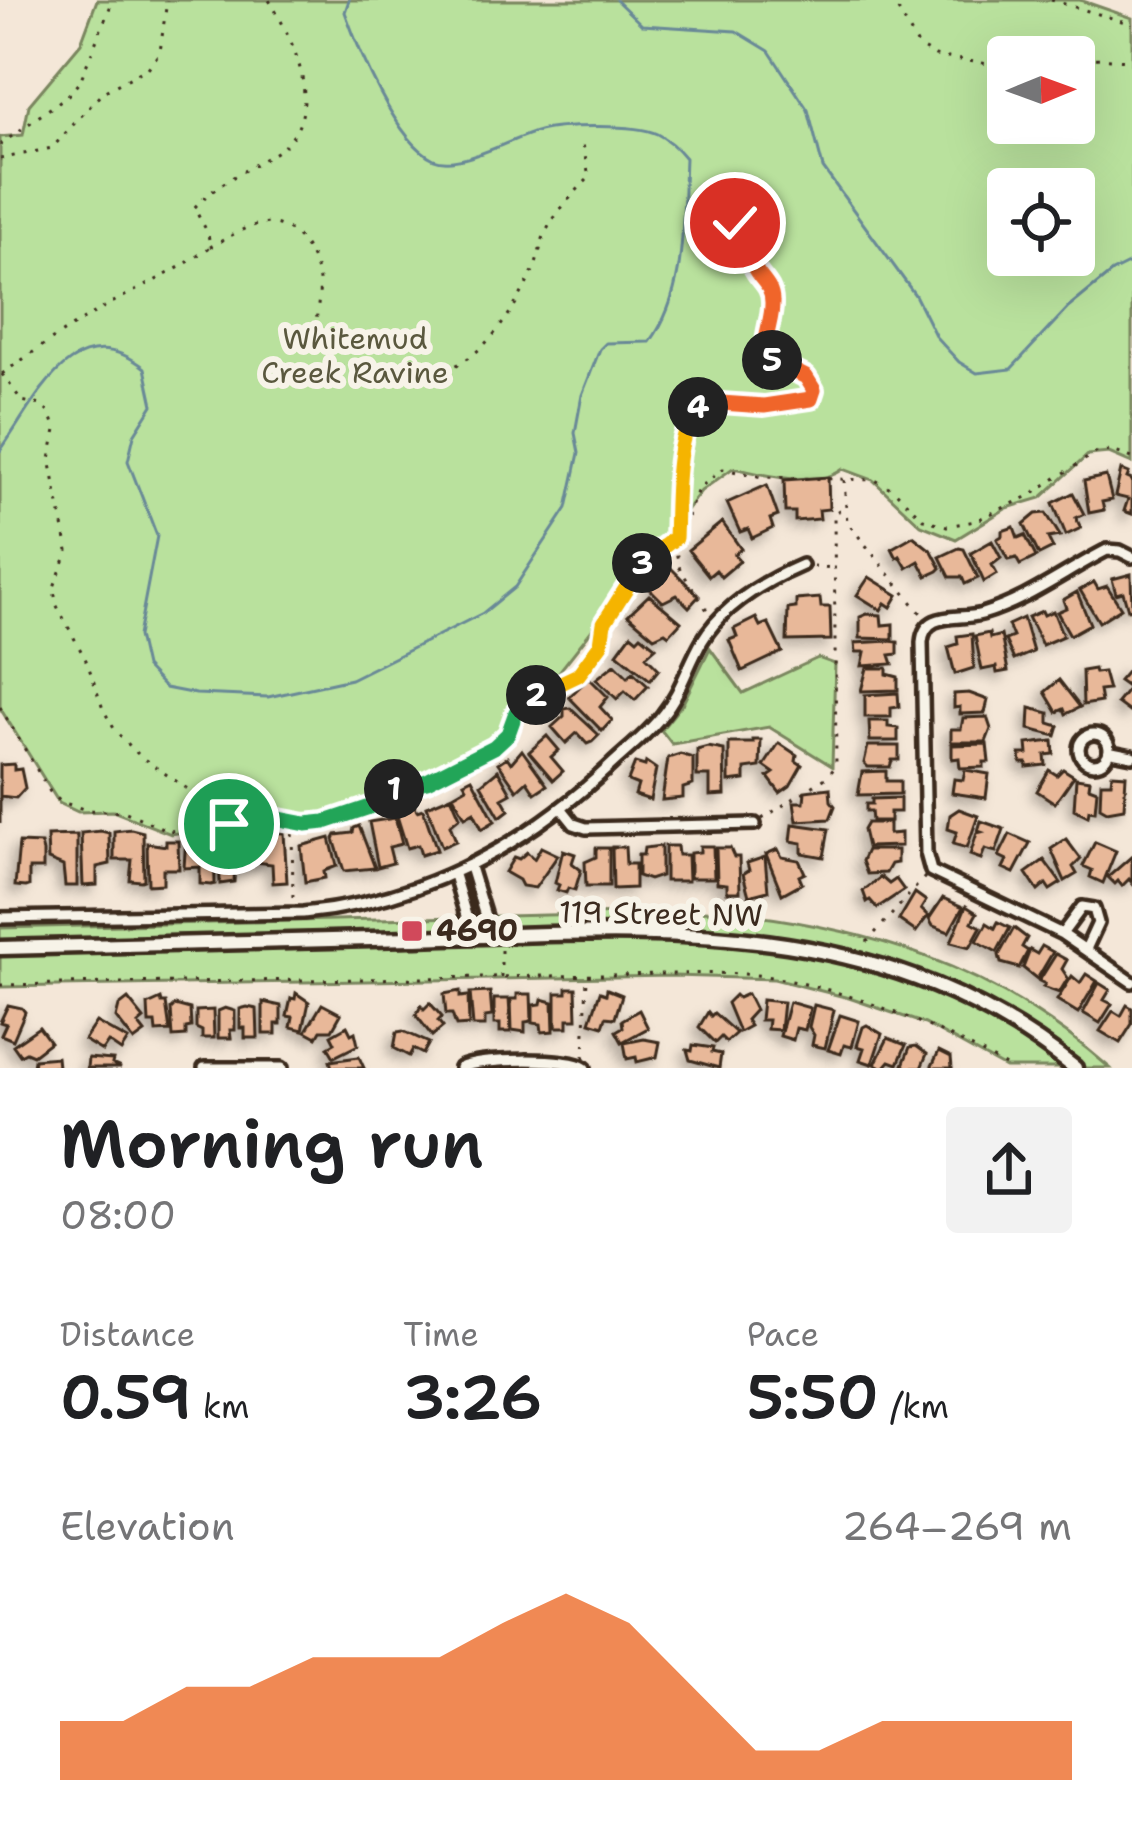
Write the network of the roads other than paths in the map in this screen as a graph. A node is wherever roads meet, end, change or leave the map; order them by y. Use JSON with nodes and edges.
{"nodes":[{"id":1,"x":1132,"y":557,"type":"edge"},
{"id":2,"x":802,"y":565,"type":"road end"},
{"id":3,"x":1112,"y":752,"type":"dead end"},
{"id":4,"x":1132,"y":756,"type":"edge"},
{"id":5,"x":562,"y":809,"type":"junction"},
{"id":6,"x":755,"y":824,"type":"road end"},
{"id":7,"x":470,"y":867,"type":"junction"},
{"id":8,"x":454,"y":874,"type":"junction"},
{"id":9,"x":0,"y":918,"type":"edge"},
{"id":10,"x":1061,"y":934,"type":"junction"},
{"id":11,"x":472,"y":936,"type":"junction"},
{"id":12,"x":491,"y":936,"type":"junction"},
{"id":13,"x":0,"y":948,"type":"edge"},
{"id":14,"x":1086,"y":949,"type":"junction"},
{"id":15,"x":1132,"y":982,"type":"edge"},
{"id":16,"x":204,"y":1068,"type":"edge"},
{"id":17,"x":282,"y":1068,"type":"edge"},
{"id":18,"x":460,"y":1068,"type":"edge"},
{"id":19,"x":585,"y":1068,"type":"edge"},
{"id":20,"x":1075,"y":1068,"type":"edge"}],
"edges":[{"from":1,"to":10,"type":"street"},
{"from":2,"to":5,"type":"street"},
{"from":3,"to":4,"type":"street"},
{"from":5,"to":6,"type":"street"},
{"from":5,"to":7,"type":"street"},
{"from":7,"to":8,"type":"street"},
{"from":7,"to":12,"type":"street"},
{"from":8,"to":9,"type":"street"},
{"from":8,"to":11,"type":"street"},
{"from":10,"to":14,"type":"street"},
{"from":10,"to":14,"type":"street"},
{"from":11,"to":12,"type":"street","name":"119 Street NW"},
{"from":11,"to":13,"type":"street","name":"119 Street NW"},
{"from":12,"to":20,"type":"street","name":"119 Street NW"},
{"from":14,"to":15,"type":"street"},
{"from":16,"to":17,"type":"street"},
{"from":18,"to":19,"type":"street"}]}
